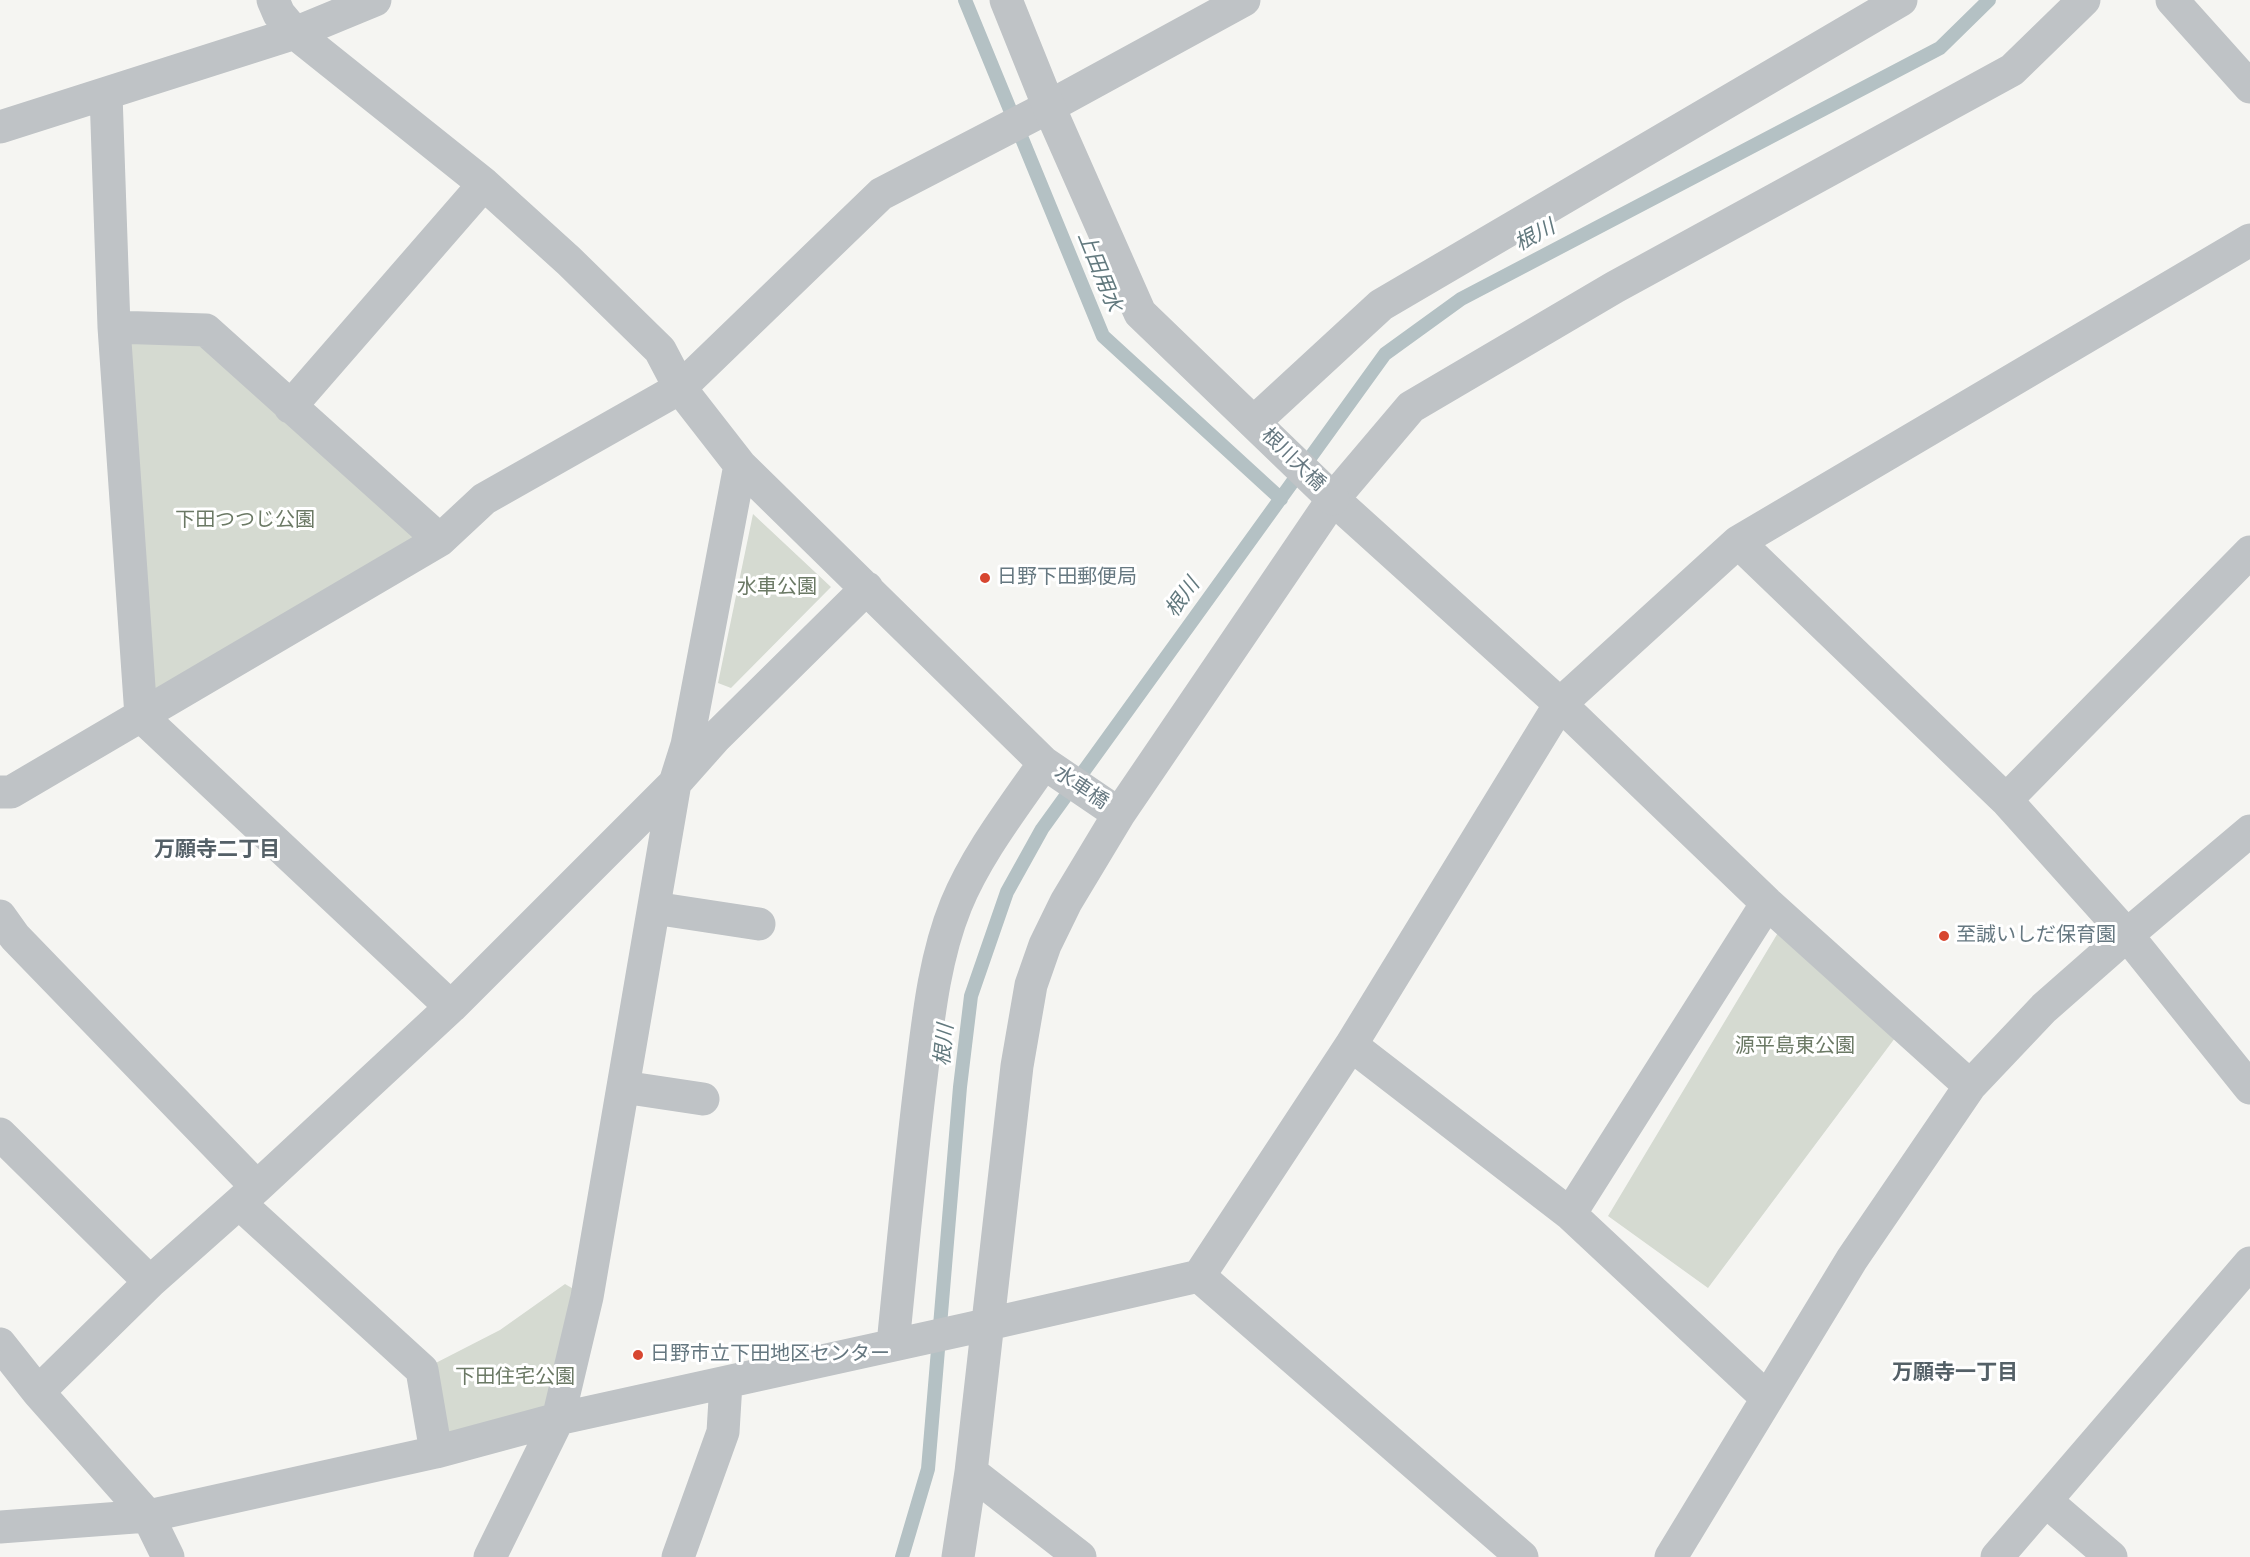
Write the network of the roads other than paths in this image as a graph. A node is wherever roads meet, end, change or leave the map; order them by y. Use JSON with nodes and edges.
{"nodes":[{"id":1,"x":273,"y":0,"type":"edge"},
{"id":2,"x":375,"y":0,"type":"edge"},
{"id":3,"x":1006,"y":0,"type":"edge"},
{"id":4,"x":1244,"y":0,"type":"edge"},
{"id":5,"x":1902,"y":0,"type":"edge"},
{"id":6,"x":2084,"y":0,"type":"edge"},
{"id":7,"x":2172,"y":0,"type":"edge"},
{"id":8,"x":295,"y":33,"type":"junction"},
{"id":9,"x":2250,"y":87,"type":"edge"},
{"id":10,"x":106,"y":94,"type":"junction"},
{"id":11,"x":1044,"y":110,"type":"junction"},
{"id":12,"x":0,"y":127,"type":"edge"},
{"id":13,"x":484,"y":184,"type":"junction"},
{"id":14,"x":2250,"y":240,"type":"edge"},
{"id":15,"x":114,"y":327,"type":"junction"},
{"id":16,"x":680,"y":387,"type":"junction"},
{"id":17,"x":290,"y":406,"type":"junction"},
{"id":18,"x":1254,"y":422,"type":"junction"},
{"id":19,"x":740,"y":465,"type":"junction"},
{"id":20,"x":1333,"y":499,"type":"junction"},
{"id":21,"x":440,"y":540,"type":"junction"},
{"id":22,"x":1738,"y":542,"type":"junction"},
{"id":23,"x":2250,"y":552,"type":"edge"},
{"id":24,"x":867,"y":588,"type":"junction"},
{"id":25,"x":1560,"y":704,"type":"junction"},
{"id":26,"x":141,"y":716,"type":"junction"},
{"id":27,"x":1044,"y":763,"type":"junction"},
{"id":28,"x":675,"y":783,"type":"junction"},
{"id":29,"x":0,"y":792,"type":"edge"},
{"id":30,"x":2006,"y":800,"type":"junction"},
{"id":31,"x":1119,"y":814,"type":"junction"},
{"id":32,"x":2250,"y":831,"type":"edge"},
{"id":33,"x":1767,"y":903,"type":"junction"},
{"id":34,"x":654,"y":908,"type":"junction"},
{"id":35,"x":0,"y":916,"type":"edge"},
{"id":36,"x":759,"y":924,"type":"dead end"},
{"id":37,"x":2127,"y":935,"type":"junction"},
{"id":38,"x":451,"y":1007,"type":"junction"},
{"id":39,"x":1351,"y":1045,"type":"junction"},
{"id":40,"x":1970,"y":1086,"type":"junction"},
{"id":41,"x":623,"y":1087,"type":"junction"},
{"id":42,"x":2250,"y":1089,"type":"edge"},
{"id":43,"x":704,"y":1099,"type":"dead end"},
{"id":44,"x":0,"y":1134,"type":"edge"},
{"id":45,"x":248,"y":1195,"type":"junction"},
{"id":46,"x":1570,"y":1214,"type":"junction"},
{"id":47,"x":2250,"y":1263,"type":"edge"},
{"id":48,"x":1199,"y":1276,"type":"junction"},
{"id":49,"x":150,"y":1282,"type":"junction"},
{"id":50,"x":977,"y":1327,"type":"junction"},
{"id":51,"x":903,"y":1342,"type":"junction"},
{"id":52,"x":0,"y":1344,"type":"edge"},
{"id":53,"x":726,"y":1383,"type":"junction"},
{"id":54,"x":38,"y":1392,"type":"junction"},
{"id":55,"x":1767,"y":1398,"type":"junction"},
{"id":56,"x":558,"y":1419,"type":"junction"},
{"id":57,"x":436,"y":1452,"type":"junction"},
{"id":58,"x":971,"y":1472,"type":"junction"},
{"id":59,"x":2046,"y":1501,"type":"junction"},
{"id":60,"x":148,"y":1516,"type":"junction"},
{"id":61,"x":0,"y":1527,"type":"edge"},
{"id":62,"x":168,"y":1557,"type":"edge"},
{"id":63,"x":490,"y":1557,"type":"edge"},
{"id":64,"x":678,"y":1557,"type":"edge"},
{"id":65,"x":958,"y":1557,"type":"edge"},
{"id":66,"x":1080,"y":1557,"type":"edge"},
{"id":67,"x":1522,"y":1557,"type":"edge"},
{"id":68,"x":1671,"y":1557,"type":"edge"},
{"id":69,"x":1997,"y":1557,"type":"edge"},
{"id":70,"x":2110,"y":1557,"type":"edge"}],
"edges":[{"from":1,"to":8,"type":"street","name":"水車橋"},
{"from":2,"to":8,"type":"street"},
{"from":3,"to":11,"type":"street","name":"根川大橋"},
{"from":4,"to":11,"type":"street"},
{"from":5,"to":18,"type":"street"},
{"from":6,"to":20,"type":"street"},
{"from":7,"to":9,"type":"street"},
{"from":8,"to":10,"type":"street"},
{"from":8,"to":13,"type":"street","name":"水車橋"},
{"from":10,"to":12,"type":"street"},
{"from":10,"to":15,"type":"street"},
{"from":11,"to":16,"type":"street"},
{"from":11,"to":18,"type":"street","name":"根川大橋"},
{"from":13,"to":16,"type":"street","name":"水車橋"},
{"from":13,"to":17,"type":"street"},
{"from":14,"to":22,"type":"street"},
{"from":15,"to":17,"type":"street"},
{"from":15,"to":26,"type":"street"},
{"from":16,"to":19,"type":"street","name":"水車橋"},
{"from":16,"to":21,"type":"street"},
{"from":17,"to":21,"type":"street"},
{"from":18,"to":20,"type":"street","name":"根川大橋"},
{"from":19,"to":24,"type":"street","name":"水車橋"},
{"from":19,"to":28,"type":"street"},
{"from":20,"to":25,"type":"street","name":"根川大橋"},
{"from":20,"to":31,"type":"street"},
{"from":21,"to":26,"type":"street"},
{"from":22,"to":25,"type":"street"},
{"from":22,"to":30,"type":"street"},
{"from":23,"to":30,"type":"street"},
{"from":24,"to":27,"type":"street","name":"水車橋"},
{"from":24,"to":28,"type":"street"},
{"from":25,"to":33,"type":"street","name":"根川大橋"},
{"from":25,"to":39,"type":"street"},
{"from":26,"to":29,"type":"street"},
{"from":26,"to":38,"type":"street"},
{"from":27,"to":31,"type":"street","name":"水車橋"},
{"from":27,"to":51,"type":"street"},
{"from":28,"to":34,"type":"street"},
{"from":28,"to":38,"type":"street"},
{"from":30,"to":37,"type":"street"},
{"from":31,"to":50,"type":"street"},
{"from":32,"to":37,"type":"street"},
{"from":33,"to":40,"type":"street","name":"根川大橋"},
{"from":33,"to":46,"type":"street"},
{"from":34,"to":36,"type":"street"},
{"from":34,"to":41,"type":"street"},
{"from":35,"to":45,"type":"street"},
{"from":37,"to":40,"type":"street"},
{"from":37,"to":42,"type":"street"},
{"from":38,"to":45,"type":"street"},
{"from":39,"to":46,"type":"street"},
{"from":39,"to":48,"type":"street"},
{"from":40,"to":55,"type":"street"},
{"from":41,"to":43,"type":"street"},
{"from":41,"to":56,"type":"street"},
{"from":44,"to":49,"type":"street"},
{"from":45,"to":49,"type":"street"},
{"from":45,"to":57,"type":"street"},
{"from":46,"to":55,"type":"street"},
{"from":47,"to":59,"type":"street"},
{"from":48,"to":50,"type":"street"},
{"from":48,"to":67,"type":"street"},
{"from":49,"to":54,"type":"street"},
{"from":50,"to":51,"type":"street"},
{"from":50,"to":58,"type":"street"},
{"from":51,"to":53,"type":"street"},
{"from":52,"to":54,"type":"street"},
{"from":53,"to":56,"type":"street"},
{"from":53,"to":64,"type":"street"},
{"from":54,"to":60,"type":"street"},
{"from":55,"to":68,"type":"street"},
{"from":56,"to":57,"type":"street"},
{"from":56,"to":63,"type":"street"},
{"from":57,"to":60,"type":"street"},
{"from":58,"to":65,"type":"street"},
{"from":58,"to":66,"type":"street"},
{"from":59,"to":69,"type":"street"},
{"from":59,"to":70,"type":"street"},
{"from":60,"to":61,"type":"street"},
{"from":60,"to":62,"type":"street"}]}
